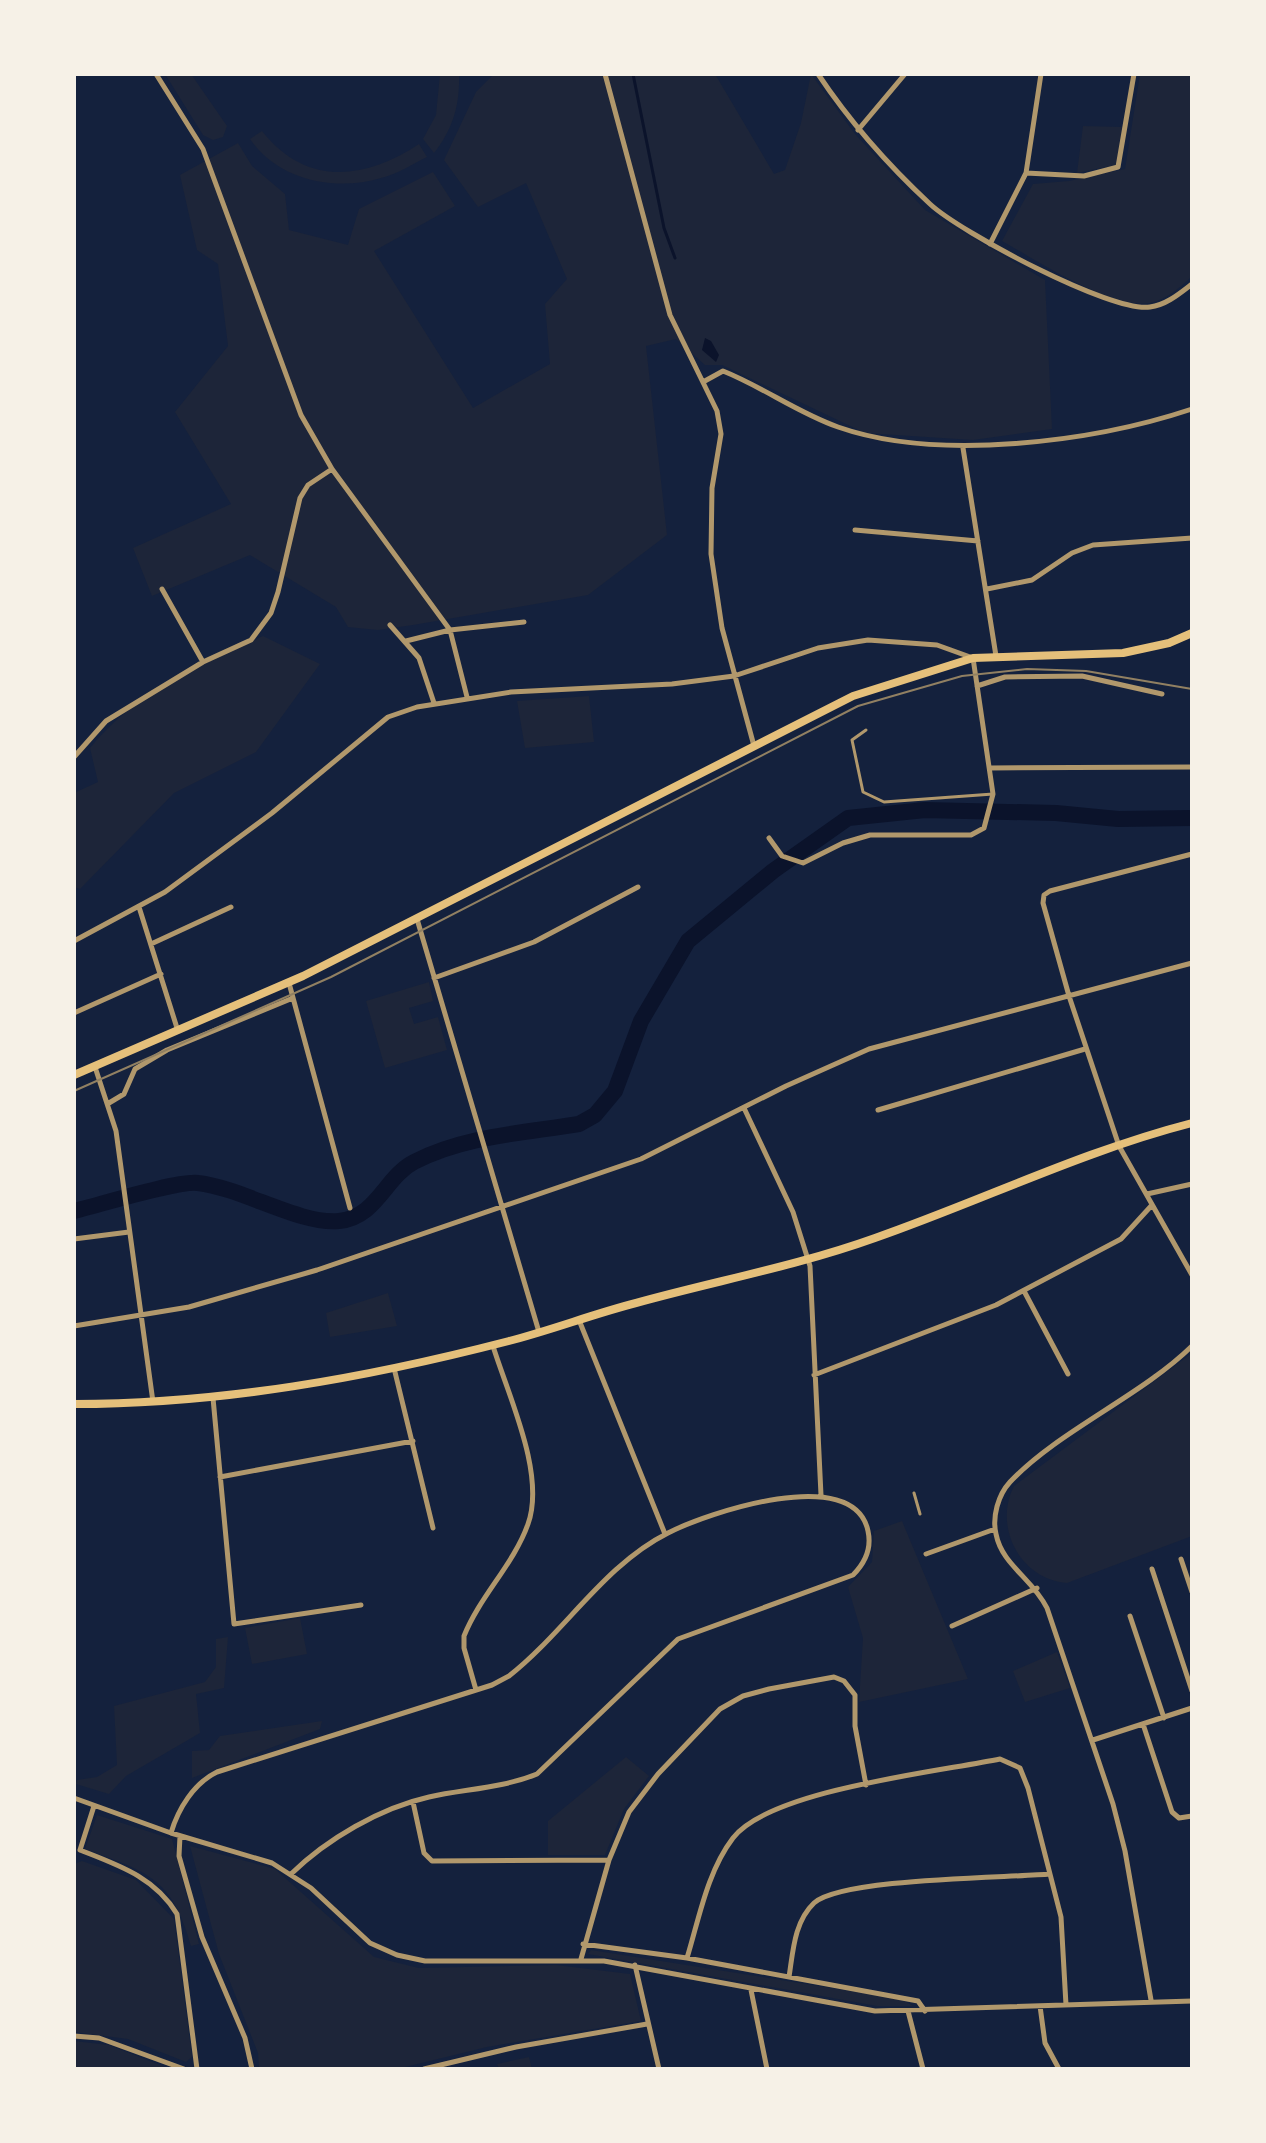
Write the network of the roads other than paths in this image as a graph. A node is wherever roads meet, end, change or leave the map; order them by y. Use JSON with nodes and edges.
{"nodes":[{"id":1,"x":156,"y":74,"type":"edge"},
{"id":2,"x":605,"y":74,"type":"edge"},
{"id":3,"x":818,"y":74,"type":"edge"},
{"id":4,"x":905,"y":74,"type":"edge"},
{"id":5,"x":1041,"y":74,"type":"edge"},
{"id":6,"x":1134,"y":74,"type":"edge"},
{"id":7,"x":858,"y":130,"type":"junction"},
{"id":8,"x":1026,"y":173,"type":"junction"},
{"id":9,"x":990,"y":244,"type":"junction"},
{"id":10,"x":1192,"y":284,"type":"edge"},
{"id":11,"x":703,"y":382,"type":"junction"},
{"id":12,"x":1192,"y":409,"type":"edge"},
{"id":13,"x":963,"y":448,"type":"junction"},
{"id":14,"x":332,"y":469,"type":"junction"},
{"id":15,"x":855,"y":530,"type":"dead end"},
{"id":16,"x":1192,"y":538,"type":"edge"},
{"id":17,"x":978,"y":541,"type":"junction"},
{"id":18,"x":162,"y":589,"type":"dead end"},
{"id":19,"x":987,"y":589,"type":"junction"},
{"id":20,"x":524,"y":622,"type":"dead end"},
{"id":21,"x":390,"y":625,"type":"dead end"},
{"id":22,"x":450,"y":630,"type":"junction"},
{"id":23,"x":1192,"y":633,"type":"edge"},
{"id":24,"x":406,"y":641,"type":"junction"},
{"id":25,"x":996,"y":656,"type":"junction"},
{"id":26,"x":973,"y":658,"type":"junction"},
{"id":27,"x":203,"y":662,"type":"junction"},
{"id":28,"x":734,"y":676,"type":"junction"},
{"id":29,"x":977,"y":686,"type":"junction"},
{"id":30,"x":1162,"y":694,"type":"dead end"},
{"id":31,"x":467,"y":697,"type":"junction"},
{"id":32,"x":434,"y":703,"type":"junction"},
{"id":33,"x":866,"y":730,"type":"dead end"},
{"id":34,"x":754,"y":746,"type":"junction"},
{"id":35,"x":74,"y":757,"type":"edge"},
{"id":36,"x":1192,"y":767,"type":"edge"},
{"id":37,"x":990,"y":768,"type":"junction"},
{"id":38,"x":993,"y":794,"type":"junction"},
{"id":39,"x":769,"y":838,"type":"dead end"},
{"id":40,"x":1192,"y":854,"type":"edge"},
{"id":41,"x":638,"y":887,"type":"dead end"},
{"id":42,"x":139,"y":907,"type":"junction"},
{"id":43,"x":231,"y":907,"type":"dead end"},
{"id":44,"x":416,"y":918,"type":"junction"},
{"id":45,"x":74,"y":941,"type":"edge"},
{"id":46,"x":151,"y":944,"type":"junction"},
{"id":47,"x":1192,"y":963,"type":"edge"},
{"id":48,"x":161,"y":974,"type":"junction"},
{"id":49,"x":434,"y":978,"type":"junction"},
{"id":50,"x":289,"y":983,"type":"junction"},
{"id":51,"x":1069,"y":996,"type":"junction"},
{"id":52,"x":294,"y":998,"type":"junction"},
{"id":53,"x":74,"y":1013,"type":"edge"},
{"id":54,"x":177,"y":1028,"type":"junction"},
{"id":55,"x":1085,"y":1049,"type":"junction"},
{"id":56,"x":94,"y":1065,"type":"junction"},
{"id":57,"x":74,"y":1075,"type":"edge"},
{"id":58,"x":109,"y":1103,"type":"junction"},
{"id":59,"x":744,"y":1108,"type":"junction"},
{"id":60,"x":878,"y":1110,"type":"dead end"},
{"id":61,"x":1192,"y":1123,"type":"edge"},
{"id":62,"x":1119,"y":1146,"type":"junction"},
{"id":63,"x":1192,"y":1184,"type":"edge"},
{"id":64,"x":1147,"y":1194,"type":"junction"},
{"id":65,"x":1152,"y":1205,"type":"junction"},
{"id":66,"x":350,"y":1208,"type":"dead end"},
{"id":67,"x":501,"y":1208,"type":"junction"},
{"id":68,"x":129,"y":1232,"type":"junction"},
{"id":69,"x":74,"y":1239,"type":"edge"},
{"id":70,"x":808,"y":1259,"type":"junction"},
{"id":71,"x":1192,"y":1275,"type":"edge"},
{"id":72,"x":1024,"y":1291,"type":"junction"},
{"id":73,"x":140,"y":1316,"type":"junction"},
{"id":74,"x":579,"y":1319,"type":"junction"},
{"id":75,"x":74,"y":1326,"type":"edge"},
{"id":76,"x":539,"y":1332,"type":"junction"},
{"id":77,"x":493,"y":1345,"type":"junction"},
{"id":78,"x":1192,"y":1346,"type":"edge"},
{"id":79,"x":394,"y":1368,"type":"junction"},
{"id":80,"x":1068,"y":1374,"type":"dead end"},
{"id":81,"x":814,"y":1375,"type":"junction"},
{"id":82,"x":213,"y":1398,"type":"junction"},
{"id":83,"x":153,"y":1403,"type":"junction"},
{"id":84,"x":74,"y":1404,"type":"edge"},
{"id":85,"x":413,"y":1441,"type":"junction"},
{"id":86,"x":220,"y":1477,"type":"junction"},
{"id":87,"x":914,"y":1493,"type":"dead end"},
{"id":88,"x":821,"y":1495,"type":"junction"},
{"id":89,"x":920,"y":1514,"type":"dead end"},
{"id":90,"x":433,"y":1528,"type":"dead end"},
{"id":91,"x":995,"y":1529,"type":"junction"},
{"id":92,"x":665,"y":1534,"type":"junction"},
{"id":93,"x":926,"y":1554,"type":"dead end"},
{"id":94,"x":1181,"y":1559,"type":"dead end"},
{"id":95,"x":1152,"y":1569,"type":"dead end"},
{"id":96,"x":1037,"y":1588,"type":"junction"},
{"id":97,"x":1192,"y":1592,"type":"edge"},
{"id":98,"x":361,"y":1605,"type":"dead end"},
{"id":99,"x":1130,"y":1616,"type":"dead end"},
{"id":100,"x":952,"y":1626,"type":"dead end"},
{"id":101,"x":476,"y":1690,"type":"junction"},
{"id":102,"x":1192,"y":1691,"type":"edge"},
{"id":103,"x":1192,"y":1708,"type":"edge"},
{"id":104,"x":1164,"y":1718,"type":"junction"},
{"id":105,"x":1143,"y":1724,"type":"junction"},
{"id":106,"x":1093,"y":1740,"type":"junction"},
{"id":107,"x":866,"y":1785,"type":"junction"},
{"id":108,"x":74,"y":1798,"type":"edge"},
{"id":109,"x":413,"y":1802,"type":"junction"},
{"id":110,"x":94,"y":1806,"type":"junction"},
{"id":111,"x":1192,"y":1816,"type":"edge"},
{"id":112,"x":171,"y":1833,"type":"junction"},
{"id":113,"x":180,"y":1836,"type":"junction"},
{"id":114,"x":77,"y":1853,"type":"edge"},
{"id":115,"x":609,"y":1860,"type":"junction"},
{"id":116,"x":291,"y":1874,"type":"junction"},
{"id":117,"x":1050,"y":1874,"type":"junction"},
{"id":118,"x":583,"y":1944,"type":"junction"},
{"id":119,"x":687,"y":1958,"type":"junction"},
{"id":120,"x":581,"y":1959,"type":"junction"},
{"id":121,"x":635,"y":1965,"type":"junction"},
{"id":122,"x":789,"y":1977,"type":"junction"},
{"id":123,"x":751,"y":1990,"type":"junction"},
{"id":124,"x":1151,"y":2000,"type":"junction"},
{"id":125,"x":1192,"y":2001,"type":"edge"},
{"id":126,"x":1066,"y":2005,"type":"junction"},
{"id":127,"x":1040,"y":2006,"type":"junction"},
{"id":128,"x":908,"y":2011,"type":"junction"},
{"id":129,"x":925,"y":2011,"type":"junction"},
{"id":130,"x":647,"y":2024,"type":"junction"},
{"id":131,"x":74,"y":2036,"type":"edge"},
{"id":132,"x":184,"y":2069,"type":"edge"},
{"id":133,"x":197,"y":2069,"type":"edge"},
{"id":134,"x":252,"y":2069,"type":"edge"},
{"id":135,"x":424,"y":2069,"type":"edge"},
{"id":136,"x":659,"y":2069,"type":"edge"},
{"id":137,"x":767,"y":2069,"type":"edge"},
{"id":138,"x":923,"y":2069,"type":"edge"},
{"id":139,"x":1059,"y":2069,"type":"edge"}],
"edges":[{"from":1,"to":14,"type":"street"},
{"from":2,"to":11,"type":"street"},
{"from":3,"to":7,"type":"street"},
{"from":4,"to":7,"type":"street"},
{"from":5,"to":8,"type":"street"},
{"from":6,"to":8,"type":"street"},
{"from":7,"to":9,"type":"street"},
{"from":8,"to":9,"type":"street"},
{"from":9,"to":10,"type":"street"},
{"from":11,"to":13,"type":"street"},
{"from":11,"to":28,"type":"street"},
{"from":12,"to":13,"type":"street"},
{"from":13,"to":17,"type":"street"},
{"from":14,"to":22,"type":"street"},
{"from":14,"to":27,"type":"street"},
{"from":15,"to":17,"type":"street"},
{"from":16,"to":19,"type":"street"},
{"from":17,"to":19,"type":"street"},
{"from":18,"to":27,"type":"street"},
{"from":19,"to":25,"type":"street"},
{"from":20,"to":22,"type":"street"},
{"from":21,"to":24,"type":"street"},
{"from":22,"to":24,"type":"street"},
{"from":22,"to":31,"type":"street"},
{"from":23,"to":25,"type":"main road"},
{"from":24,"to":32,"type":"street"},
{"from":25,"to":26,"type":"main road"},
{"from":26,"to":28,"type":"street"},
{"from":26,"to":29,"type":"street"},
{"from":26,"to":34,"type":"main road"},
{"from":27,"to":35,"type":"street"},
{"from":28,"to":31,"type":"street"},
{"from":28,"to":34,"type":"street"},
{"from":29,"to":30,"type":"street"},
{"from":29,"to":37,"type":"street"},
{"from":31,"to":32,"type":"street"},
{"from":32,"to":42,"type":"street"},
{"from":33,"to":38,"type":"lane"},
{"from":34,"to":44,"type":"main road"},
{"from":36,"to":37,"type":"street"},
{"from":37,"to":38,"type":"street"},
{"from":38,"to":39,"type":"street"},
{"from":40,"to":51,"type":"street"},
{"from":41,"to":49,"type":"street"},
{"from":42,"to":45,"type":"street"},
{"from":42,"to":46,"type":"street"},
{"from":43,"to":46,"type":"street"},
{"from":44,"to":49,"type":"street"},
{"from":44,"to":50,"type":"main road"},
{"from":46,"to":48,"type":"street"},
{"from":47,"to":51,"type":"street"},
{"from":48,"to":53,"type":"street"},
{"from":48,"to":54,"type":"street"},
{"from":49,"to":67,"type":"street"},
{"from":50,"to":52,"type":"street"},
{"from":50,"to":54,"type":"main road"},
{"from":51,"to":55,"type":"street"},
{"from":51,"to":59,"type":"street"},
{"from":52,"to":58,"type":"street"},
{"from":52,"to":66,"type":"street"},
{"from":54,"to":56,"type":"main road"},
{"from":55,"to":60,"type":"street"},
{"from":55,"to":62,"type":"street"},
{"from":56,"to":57,"type":"main road"},
{"from":56,"to":58,"type":"street"},
{"from":58,"to":68,"type":"street"},
{"from":59,"to":67,"type":"street"},
{"from":59,"to":70,"type":"street"},
{"from":61,"to":62,"type":"main road"},
{"from":62,"to":64,"type":"street"},
{"from":62,"to":70,"type":"main road"},
{"from":63,"to":64,"type":"street"},
{"from":64,"to":65,"type":"street"},
{"from":65,"to":71,"type":"street"},
{"from":65,"to":72,"type":"street"},
{"from":67,"to":73,"type":"street"},
{"from":67,"to":76,"type":"street"},
{"from":68,"to":69,"type":"street"},
{"from":68,"to":73,"type":"street"},
{"from":70,"to":74,"type":"main road"},
{"from":70,"to":81,"type":"street"},
{"from":72,"to":80,"type":"street"},
{"from":72,"to":81,"type":"street"},
{"from":73,"to":75,"type":"street"},
{"from":73,"to":83,"type":"street"},
{"from":74,"to":76,"type":"main road"},
{"from":74,"to":92,"type":"street"},
{"from":76,"to":77,"type":"main road"},
{"from":77,"to":79,"type":"main road"},
{"from":77,"to":101,"type":"street"},
{"from":78,"to":91,"type":"street"},
{"from":79,"to":82,"type":"main road"},
{"from":79,"to":85,"type":"street"},
{"from":81,"to":88,"type":"street"},
{"from":82,"to":83,"type":"main road"},
{"from":82,"to":86,"type":"street"},
{"from":83,"to":84,"type":"main road"},
{"from":85,"to":86,"type":"street"},
{"from":85,"to":90,"type":"street"},
{"from":86,"to":98,"type":"street"},
{"from":87,"to":89,"type":"lane"},
{"from":88,"to":92,"type":"street"},
{"from":88,"to":109,"type":"street"},
{"from":91,"to":93,"type":"street"},
{"from":91,"to":96,"type":"street"},
{"from":92,"to":101,"type":"street"},
{"from":94,"to":97,"type":"street"},
{"from":95,"to":102,"type":"street"},
{"from":96,"to":100,"type":"street"},
{"from":96,"to":106,"type":"street"},
{"from":99,"to":104,"type":"street"},
{"from":101,"to":112,"type":"street"},
{"from":103,"to":104,"type":"street"},
{"from":104,"to":105,"type":"street"},
{"from":105,"to":106,"type":"street"},
{"from":105,"to":111,"type":"street"},
{"from":106,"to":124,"type":"street"},
{"from":107,"to":115,"type":"street"},
{"from":107,"to":117,"type":"street"},
{"from":107,"to":119,"type":"street"},
{"from":108,"to":110,"type":"street"},
{"from":109,"to":115,"type":"street"},
{"from":109,"to":116,"type":"street"},
{"from":110,"to":112,"type":"street"},
{"from":110,"to":114,"type":"street"},
{"from":112,"to":113,"type":"street"},
{"from":113,"to":116,"type":"street"},
{"from":113,"to":134,"type":"street"},
{"from":114,"to":133,"type":"street"},
{"from":115,"to":118,"type":"street"},
{"from":116,"to":120,"type":"street"},
{"from":117,"to":122,"type":"street"},
{"from":117,"to":126,"type":"street"},
{"from":118,"to":119,"type":"street"},
{"from":118,"to":120,"type":"street"},
{"from":119,"to":122,"type":"street"},
{"from":120,"to":121,"type":"street"},
{"from":121,"to":123,"type":"street"},
{"from":121,"to":130,"type":"street"},
{"from":122,"to":129,"type":"street"},
{"from":123,"to":128,"type":"street"},
{"from":123,"to":137,"type":"street"},
{"from":124,"to":125,"type":"street"},
{"from":124,"to":126,"type":"street"},
{"from":126,"to":127,"type":"street"},
{"from":127,"to":129,"type":"street"},
{"from":127,"to":139,"type":"street"},
{"from":128,"to":129,"type":"street"},
{"from":128,"to":138,"type":"street"},
{"from":130,"to":135,"type":"street"},
{"from":130,"to":136,"type":"street"},
{"from":131,"to":132,"type":"street"}]}
